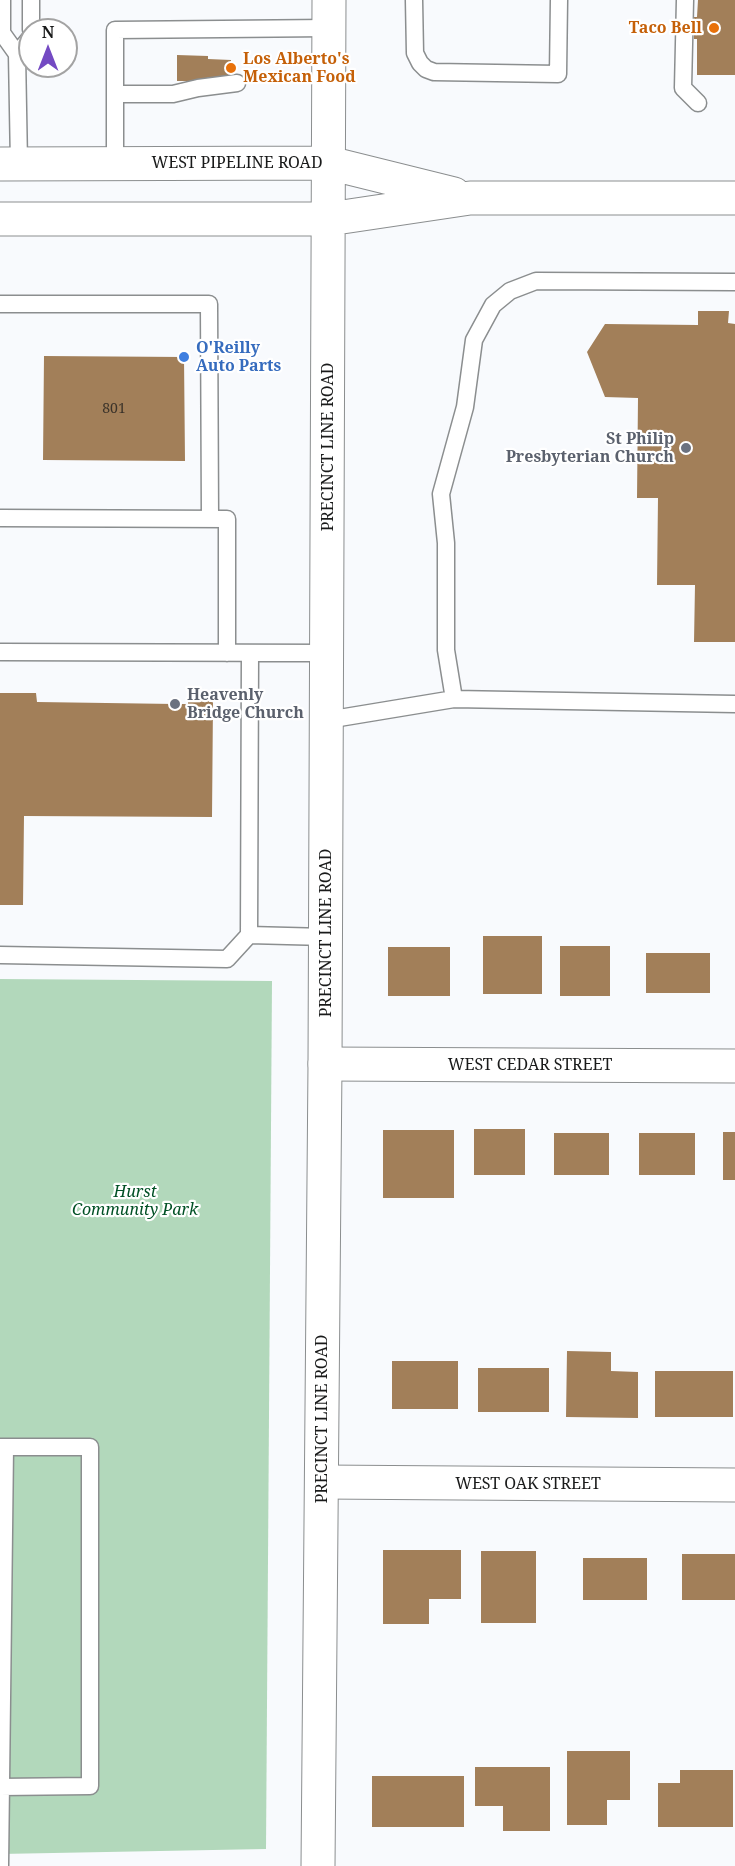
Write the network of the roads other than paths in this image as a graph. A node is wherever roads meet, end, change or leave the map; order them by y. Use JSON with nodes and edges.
{"nodes":[{"id":1,"x":2,"y":0,"type":"edge"},
{"id":2,"x":31,"y":0,"type":"edge"},
{"id":3,"x":414,"y":0,"type":"edge"},
{"id":4,"x":559,"y":0,"type":"edge"},
{"id":5,"x":685,"y":0,"type":"edge"},
{"id":6,"x":329,"y":14,"type":"edge"},
{"id":7,"x":31,"y":18,"type":"edge"},
{"id":8,"x":17,"y":54,"type":"joint"},
{"id":9,"x":237,"y":83,"type":"dead end"},
{"id":10,"x":115,"y":94,"type":"junction"},
{"id":11,"x":698,"y":103,"type":"dead end"},
{"id":12,"x":329,"y":163,"type":"junction"},
{"id":13,"x":10,"y":164,"type":"edge"},
{"id":14,"x":115,"y":164,"type":"junction"},
{"id":15,"x":470,"y":198,"type":"junction"},
{"id":16,"x":735,"y":198,"type":"edge"},
{"id":17,"x":0,"y":219,"type":"edge"},
{"id":18,"x":329,"y":219,"type":"junction"},
{"id":19,"x":735,"y":282,"type":"edge"},
{"id":20,"x":0,"y":304,"type":"edge"},
{"id":21,"x":0,"y":518,"type":"edge"},
{"id":22,"x":210,"y":519,"type":"junction"},
{"id":23,"x":0,"y":652,"type":"edge"},
{"id":24,"x":227,"y":653,"type":"junction"},
{"id":25,"x":250,"y":653,"type":"junction"},
{"id":26,"x":327,"y":653,"type":"junction"},
{"id":27,"x":454,"y":699,"type":"junction"},
{"id":28,"x":735,"y":704,"type":"edge"},
{"id":29,"x":327,"y":720,"type":"junction"},
{"id":30,"x":249,"y":935,"type":"junction"},
{"id":31,"x":326,"y":937,"type":"junction"},
{"id":32,"x":0,"y":955,"type":"edge"},
{"id":33,"x":325,"y":1064,"type":"junction"},
{"id":34,"x":735,"y":1066,"type":"edge"},
{"id":35,"x":2,"y":1447,"type":"edge"},
{"id":36,"x":322,"y":1482,"type":"junction"},
{"id":37,"x":735,"y":1485,"type":"edge"},
{"id":38,"x":1,"y":1787,"type":"edge"},
{"id":39,"x":0,"y":1866,"type":"edge"},
{"id":40,"x":318,"y":1866,"type":"edge"}],
"edges":[{"from":1,"to":8,"type":"lane"},
{"from":2,"to":7,"type":"lane"},
{"from":3,"to":4,"type":"lane"},
{"from":5,"to":11,"type":"lane"},
{"from":6,"to":10,"type":"lane"},
{"from":6,"to":12,"type":"main road","name":"PRECINCT LINE ROAD"},
{"from":8,"to":13,"type":"lane"},
{"from":9,"to":10,"type":"lane"},
{"from":10,"to":14,"type":"lane"},
{"from":12,"to":14,"type":"main road","name":"WEST PIPELINE ROAD"},
{"from":12,"to":15,"type":"main road","name":"WEST PIPELINE ROAD"},
{"from":12,"to":18,"type":"main road","name":"PRECINCT LINE ROAD"},
{"from":13,"to":14,"type":"main road","name":"WEST PIPELINE ROAD"},
{"from":15,"to":16,"type":"main road","name":"WEST PIPELINE ROAD"},
{"from":15,"to":18,"type":"main road","name":"WEST PIPELINE ROAD"},
{"from":17,"to":18,"type":"main road","name":"WEST PIPELINE ROAD"},
{"from":18,"to":26,"type":"main road","name":"PRECINCT LINE ROAD"},
{"from":19,"to":27,"type":"lane"},
{"from":20,"to":22,"type":"lane"},
{"from":21,"to":22,"type":"lane"},
{"from":22,"to":24,"type":"lane"},
{"from":23,"to":24,"type":"lane"},
{"from":24,"to":25,"type":"lane"},
{"from":25,"to":26,"type":"lane"},
{"from":25,"to":30,"type":"lane"},
{"from":26,"to":29,"type":"main road","name":"PRECINCT LINE ROAD"},
{"from":27,"to":28,"type":"lane"},
{"from":27,"to":29,"type":"lane"},
{"from":29,"to":31,"type":"main road","name":"PRECINCT LINE ROAD"},
{"from":30,"to":31,"type":"lane"},
{"from":30,"to":32,"type":"lane"},
{"from":31,"to":33,"type":"main road","name":"PRECINCT LINE ROAD"},
{"from":33,"to":34,"type":"main road","name":"WEST CEDAR STREET"},
{"from":33,"to":36,"type":"main road","name":"PRECINCT LINE ROAD"},
{"from":35,"to":38,"type":"lane"},
{"from":35,"to":38,"type":"lane"},
{"from":36,"to":37,"type":"main road","name":"WEST OAK STREET"},
{"from":36,"to":40,"type":"main road","name":"PRECINCT LINE ROAD"},
{"from":38,"to":39,"type":"lane"}]}
